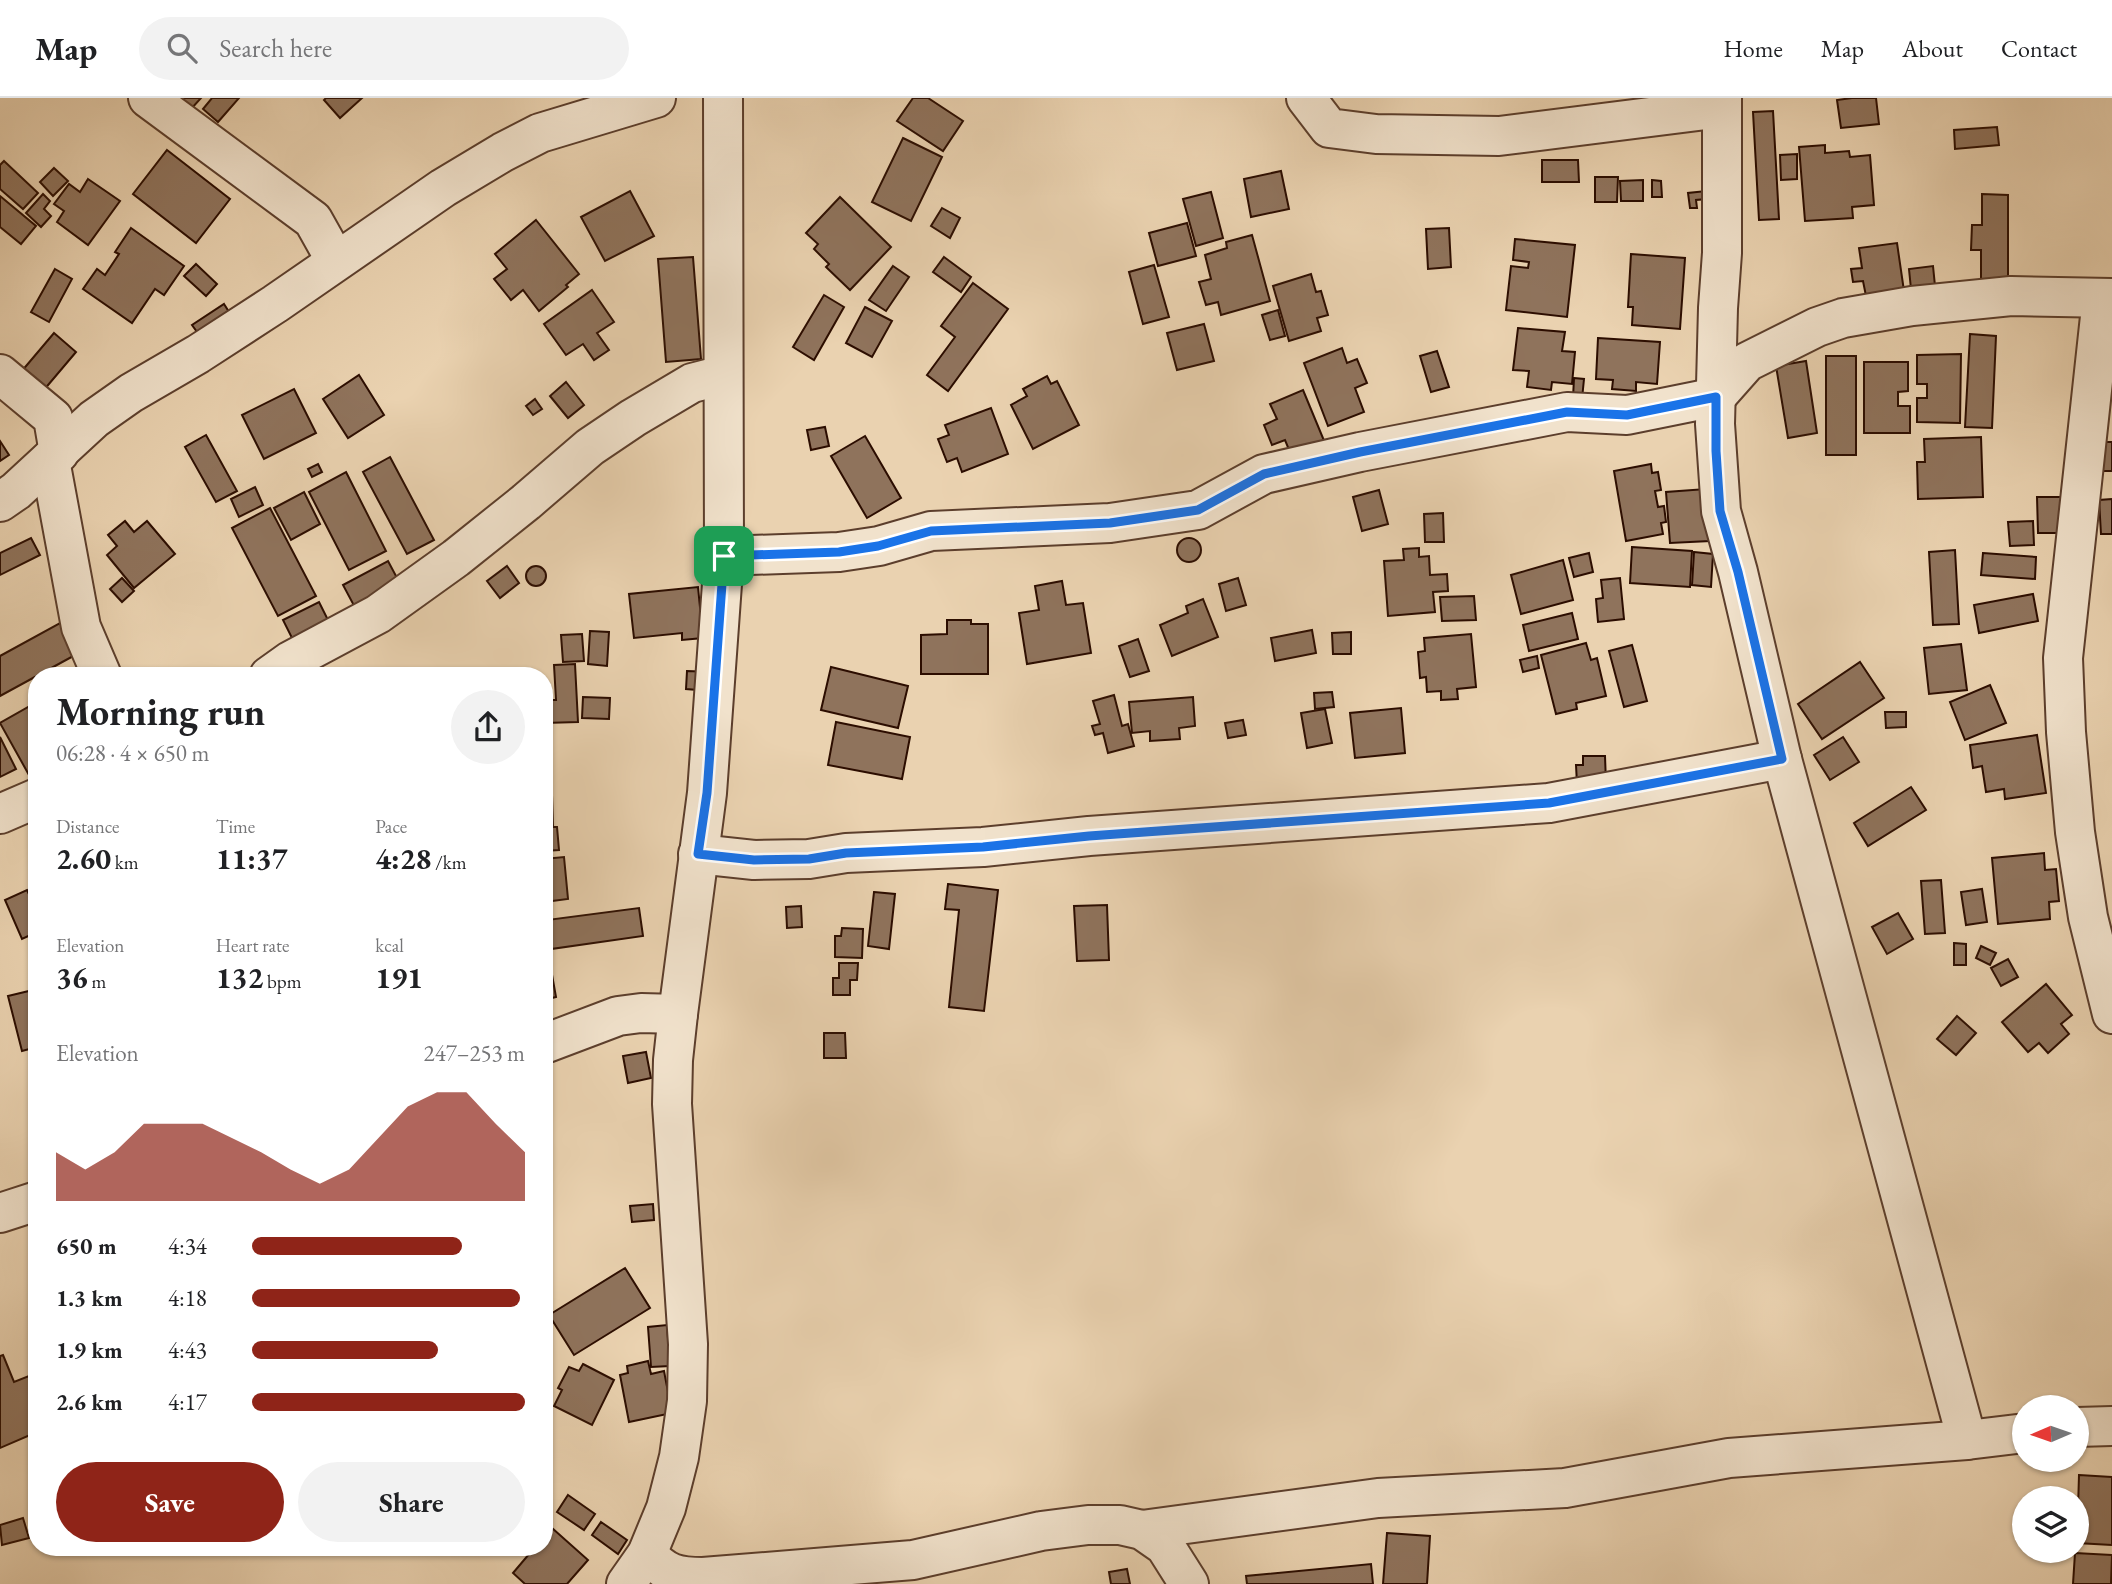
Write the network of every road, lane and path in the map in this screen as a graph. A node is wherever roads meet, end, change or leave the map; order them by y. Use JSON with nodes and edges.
{"nodes":[{"id":1,"x":148,"y":98,"type":"edge"},
{"id":2,"x":656,"y":98,"type":"edge"},
{"id":3,"x":723,"y":98,"type":"edge"},
{"id":4,"x":1306,"y":98,"type":"edge"},
{"id":5,"x":1722,"y":103,"type":"edge"},
{"id":6,"x":336,"y":261,"type":"junction"},
{"id":7,"x":2107,"y":298,"type":"edge"},
{"id":8,"x":0,"y":374,"type":"edge"},
{"id":9,"x":723,"y":375,"type":"junction"},
{"id":10,"x":1716,"y":397,"type":"junction"},
{"id":11,"x":55,"y":456,"type":"junction"},
{"id":12,"x":0,"y":502,"type":"edge"},
{"id":13,"x":724,"y":556,"type":"junction"},
{"id":14,"x":98,"y":667,"type":"edge"},
{"id":15,"x":282,"y":667,"type":"edge"},
{"id":16,"x":1782,"y":759,"type":"junction"},
{"id":17,"x":28,"y":802,"type":"edge"},
{"id":18,"x":0,"y":814,"type":"edge"},
{"id":19,"x":698,"y":854,"type":"junction"},
{"id":20,"x":678,"y":1014,"type":"junction"},
{"id":21,"x":2112,"y":1014,"type":"edge"},
{"id":22,"x":553,"y":1041,"type":"edge"},
{"id":23,"x":28,"y":1203,"type":"edge"},
{"id":24,"x":0,"y":1213,"type":"edge"},
{"id":25,"x":2112,"y":1426,"type":"edge"},
{"id":26,"x":2090,"y":1427,"type":"edge"},
{"id":27,"x":2012,"y":1435,"type":"edge"},
{"id":28,"x":1966,"y":1440,"type":"junction"},
{"id":29,"x":1142,"y":1530,"type":"junction"},
{"id":30,"x":636,"y":1569,"type":"edge"},
{"id":31,"x":885,"y":1574,"type":"edge"},
{"id":32,"x":1189,"y":1584,"type":"edge"}],
"edges":[{"from":1,"to":6,"type":"street"},
{"from":2,"to":6,"type":"street"},
{"from":3,"to":9,"type":"street"},
{"from":4,"to":5,"type":"street"},
{"from":5,"to":10,"type":"street"},
{"from":6,"to":11,"type":"street"},
{"from":7,"to":10,"type":"street"},
{"from":7,"to":21,"type":"street"},
{"from":8,"to":11,"type":"street"},
{"from":9,"to":13,"type":"street"},
{"from":9,"to":15,"type":"street"},
{"from":10,"to":13,"type":"street"},
{"from":10,"to":16,"type":"street"},
{"from":11,"to":12,"type":"street"},
{"from":11,"to":14,"type":"street"},
{"from":13,"to":19,"type":"street"},
{"from":16,"to":19,"type":"street"},
{"from":16,"to":28,"type":"street"},
{"from":17,"to":18,"type":"street"},
{"from":19,"to":20,"type":"street"},
{"from":20,"to":22,"type":"street"},
{"from":20,"to":30,"type":"street"},
{"from":23,"to":24,"type":"street"},
{"from":25,"to":26,"type":"street"},
{"from":27,"to":28,"type":"street"},
{"from":28,"to":29,"type":"street"},
{"from":29,"to":31,"type":"street"},
{"from":29,"to":32,"type":"street"},
{"from":30,"to":31,"type":"street"}]}
